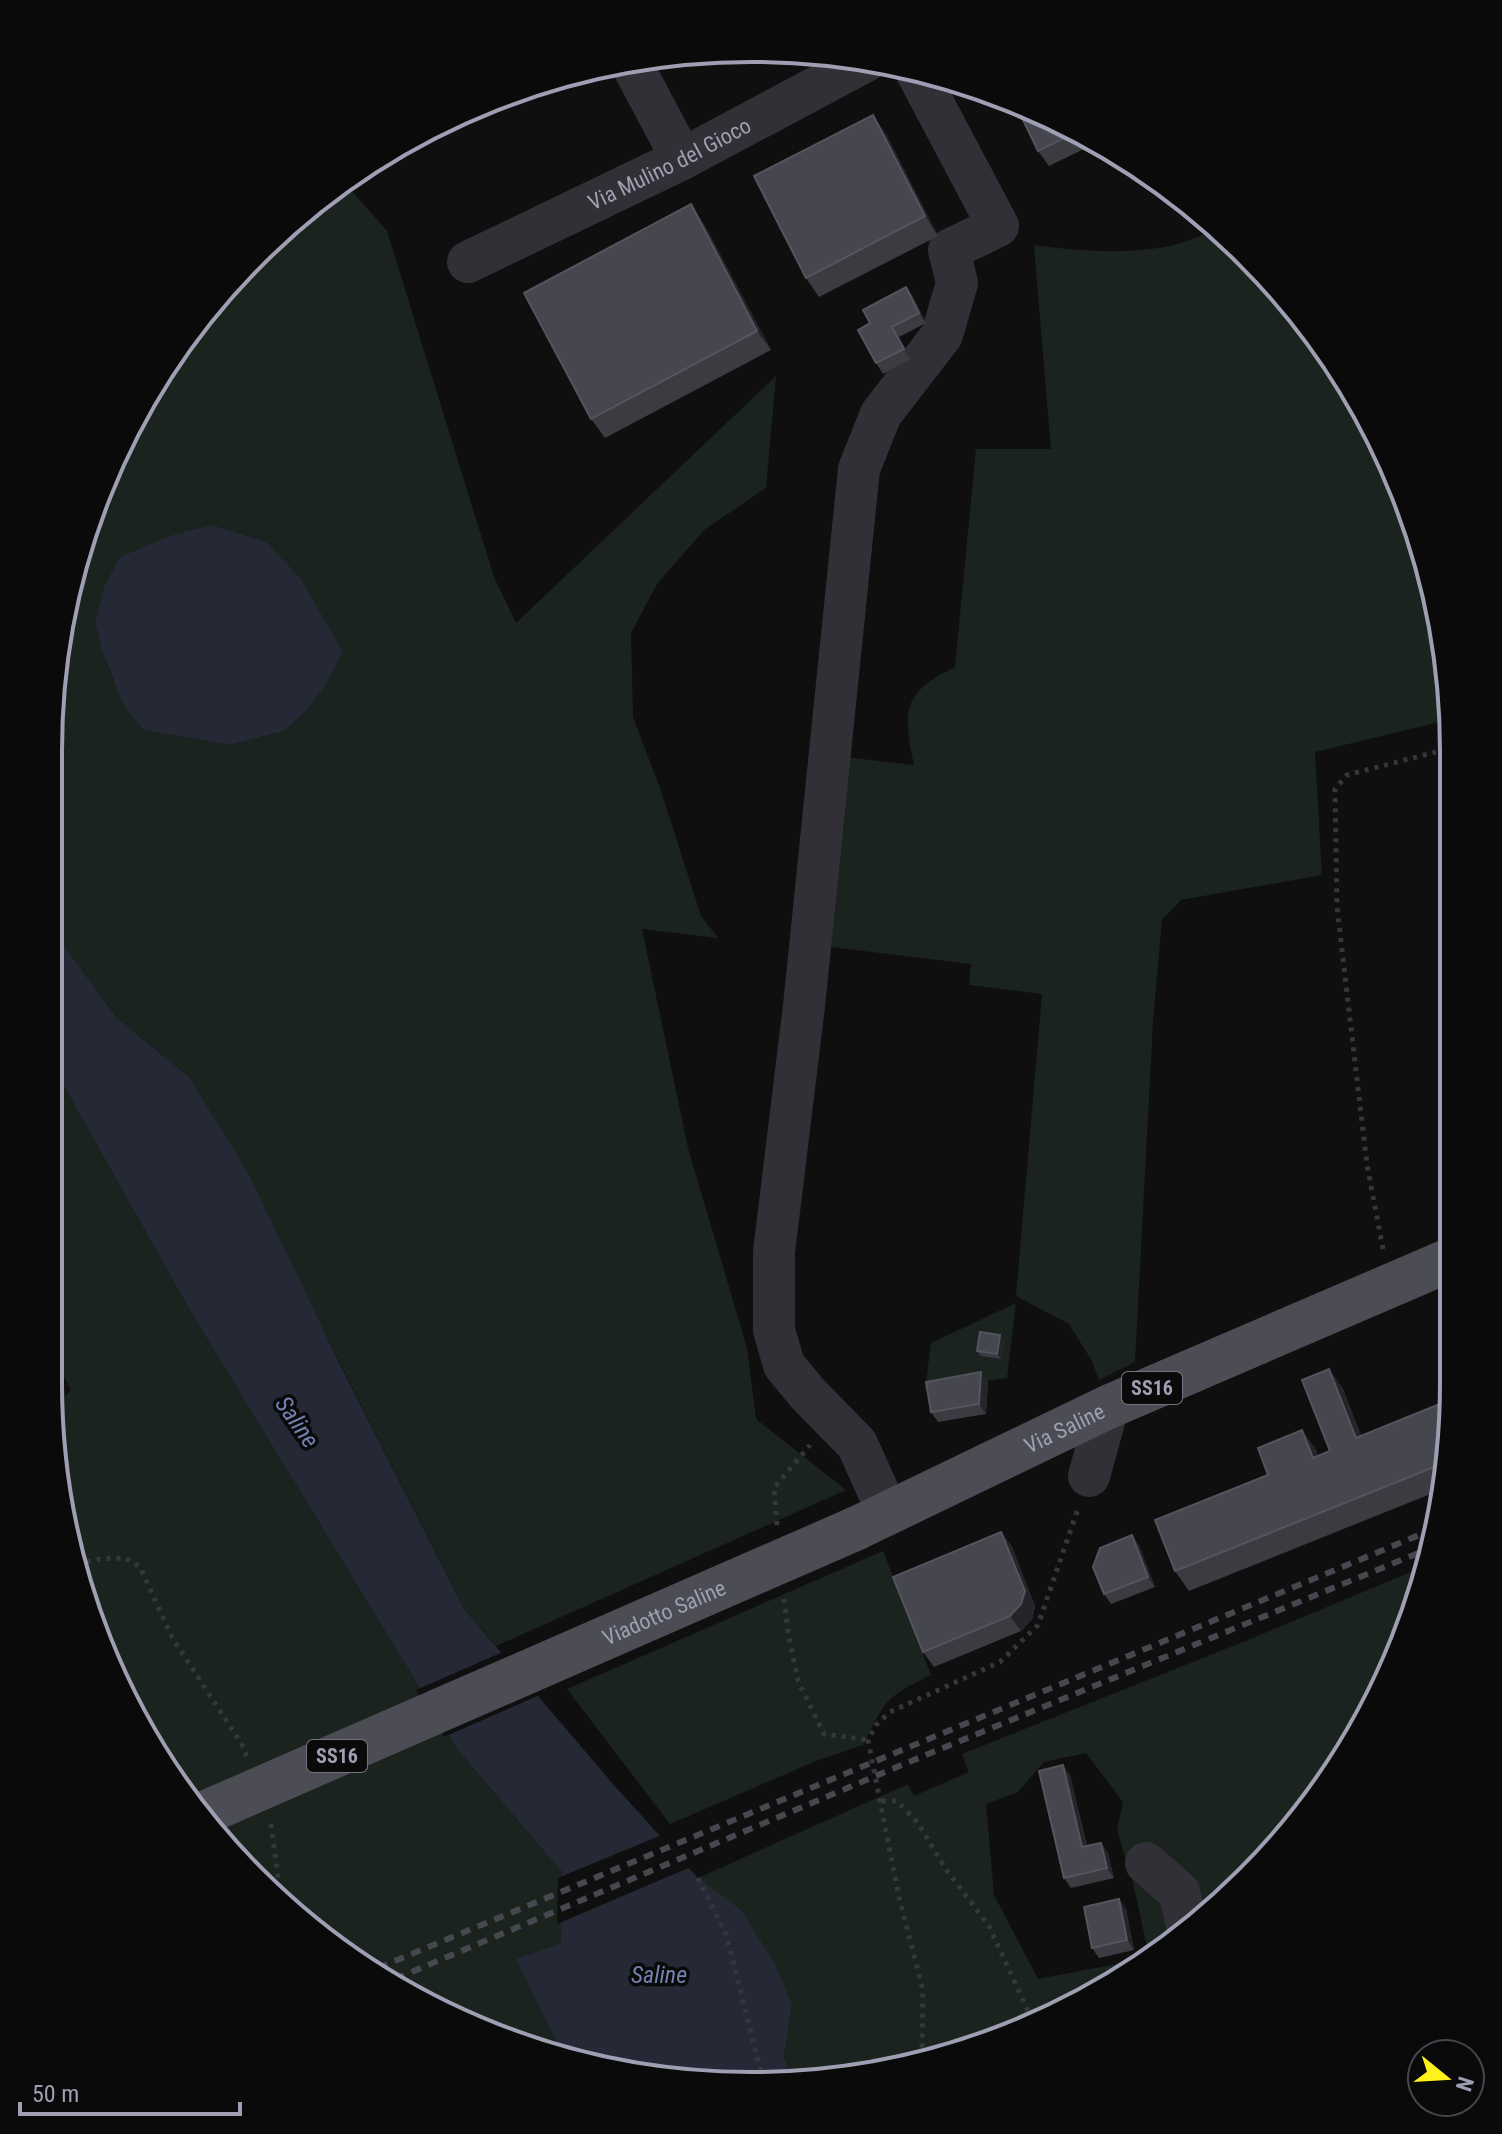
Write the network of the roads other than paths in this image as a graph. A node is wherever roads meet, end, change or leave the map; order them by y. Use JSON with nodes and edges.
{"nodes":[{"id":1,"x":850,"y":69,"type":"edge"},
{"id":2,"x":636,"y":72,"type":"edge"},
{"id":3,"x":923,"y":84,"type":"edge"},
{"id":4,"x":682,"y":159,"type":"junction"},
{"id":5,"x":468,"y":262,"type":"dead end"},
{"id":6,"x":1440,"y":1264,"type":"edge"},
{"id":7,"x":1108,"y":1407,"type":"junction"},
{"id":8,"x":1089,"y":1476,"type":"road end"},
{"id":9,"x":872,"y":1520,"type":"junction"},
{"id":10,"x":211,"y":1810,"type":"edge"},
{"id":11,"x":1146,"y":1863,"type":"dead end"},
{"id":12,"x":1185,"y":1917,"type":"edge"}],
"edges":[{"from":1,"to":4,"type":"street","name":"Via Mulino del Gioco"},
{"from":2,"to":4,"type":"street"},
{"from":3,"to":9,"type":"street"},
{"from":4,"to":5,"type":"street","name":"Via Mulino del Gioco"},
{"from":6,"to":7,"type":"main road","name":"Via Saline","number":"SS16"},
{"from":7,"to":8,"type":"street"},
{"from":7,"to":9,"type":"main road","name":"Via Saline","number":"SS16"},
{"from":9,"to":10,"type":"main road","name":"Viadotto Saline","number":"SS16","bridge":true},
{"from":11,"to":12,"type":"street"}]}
